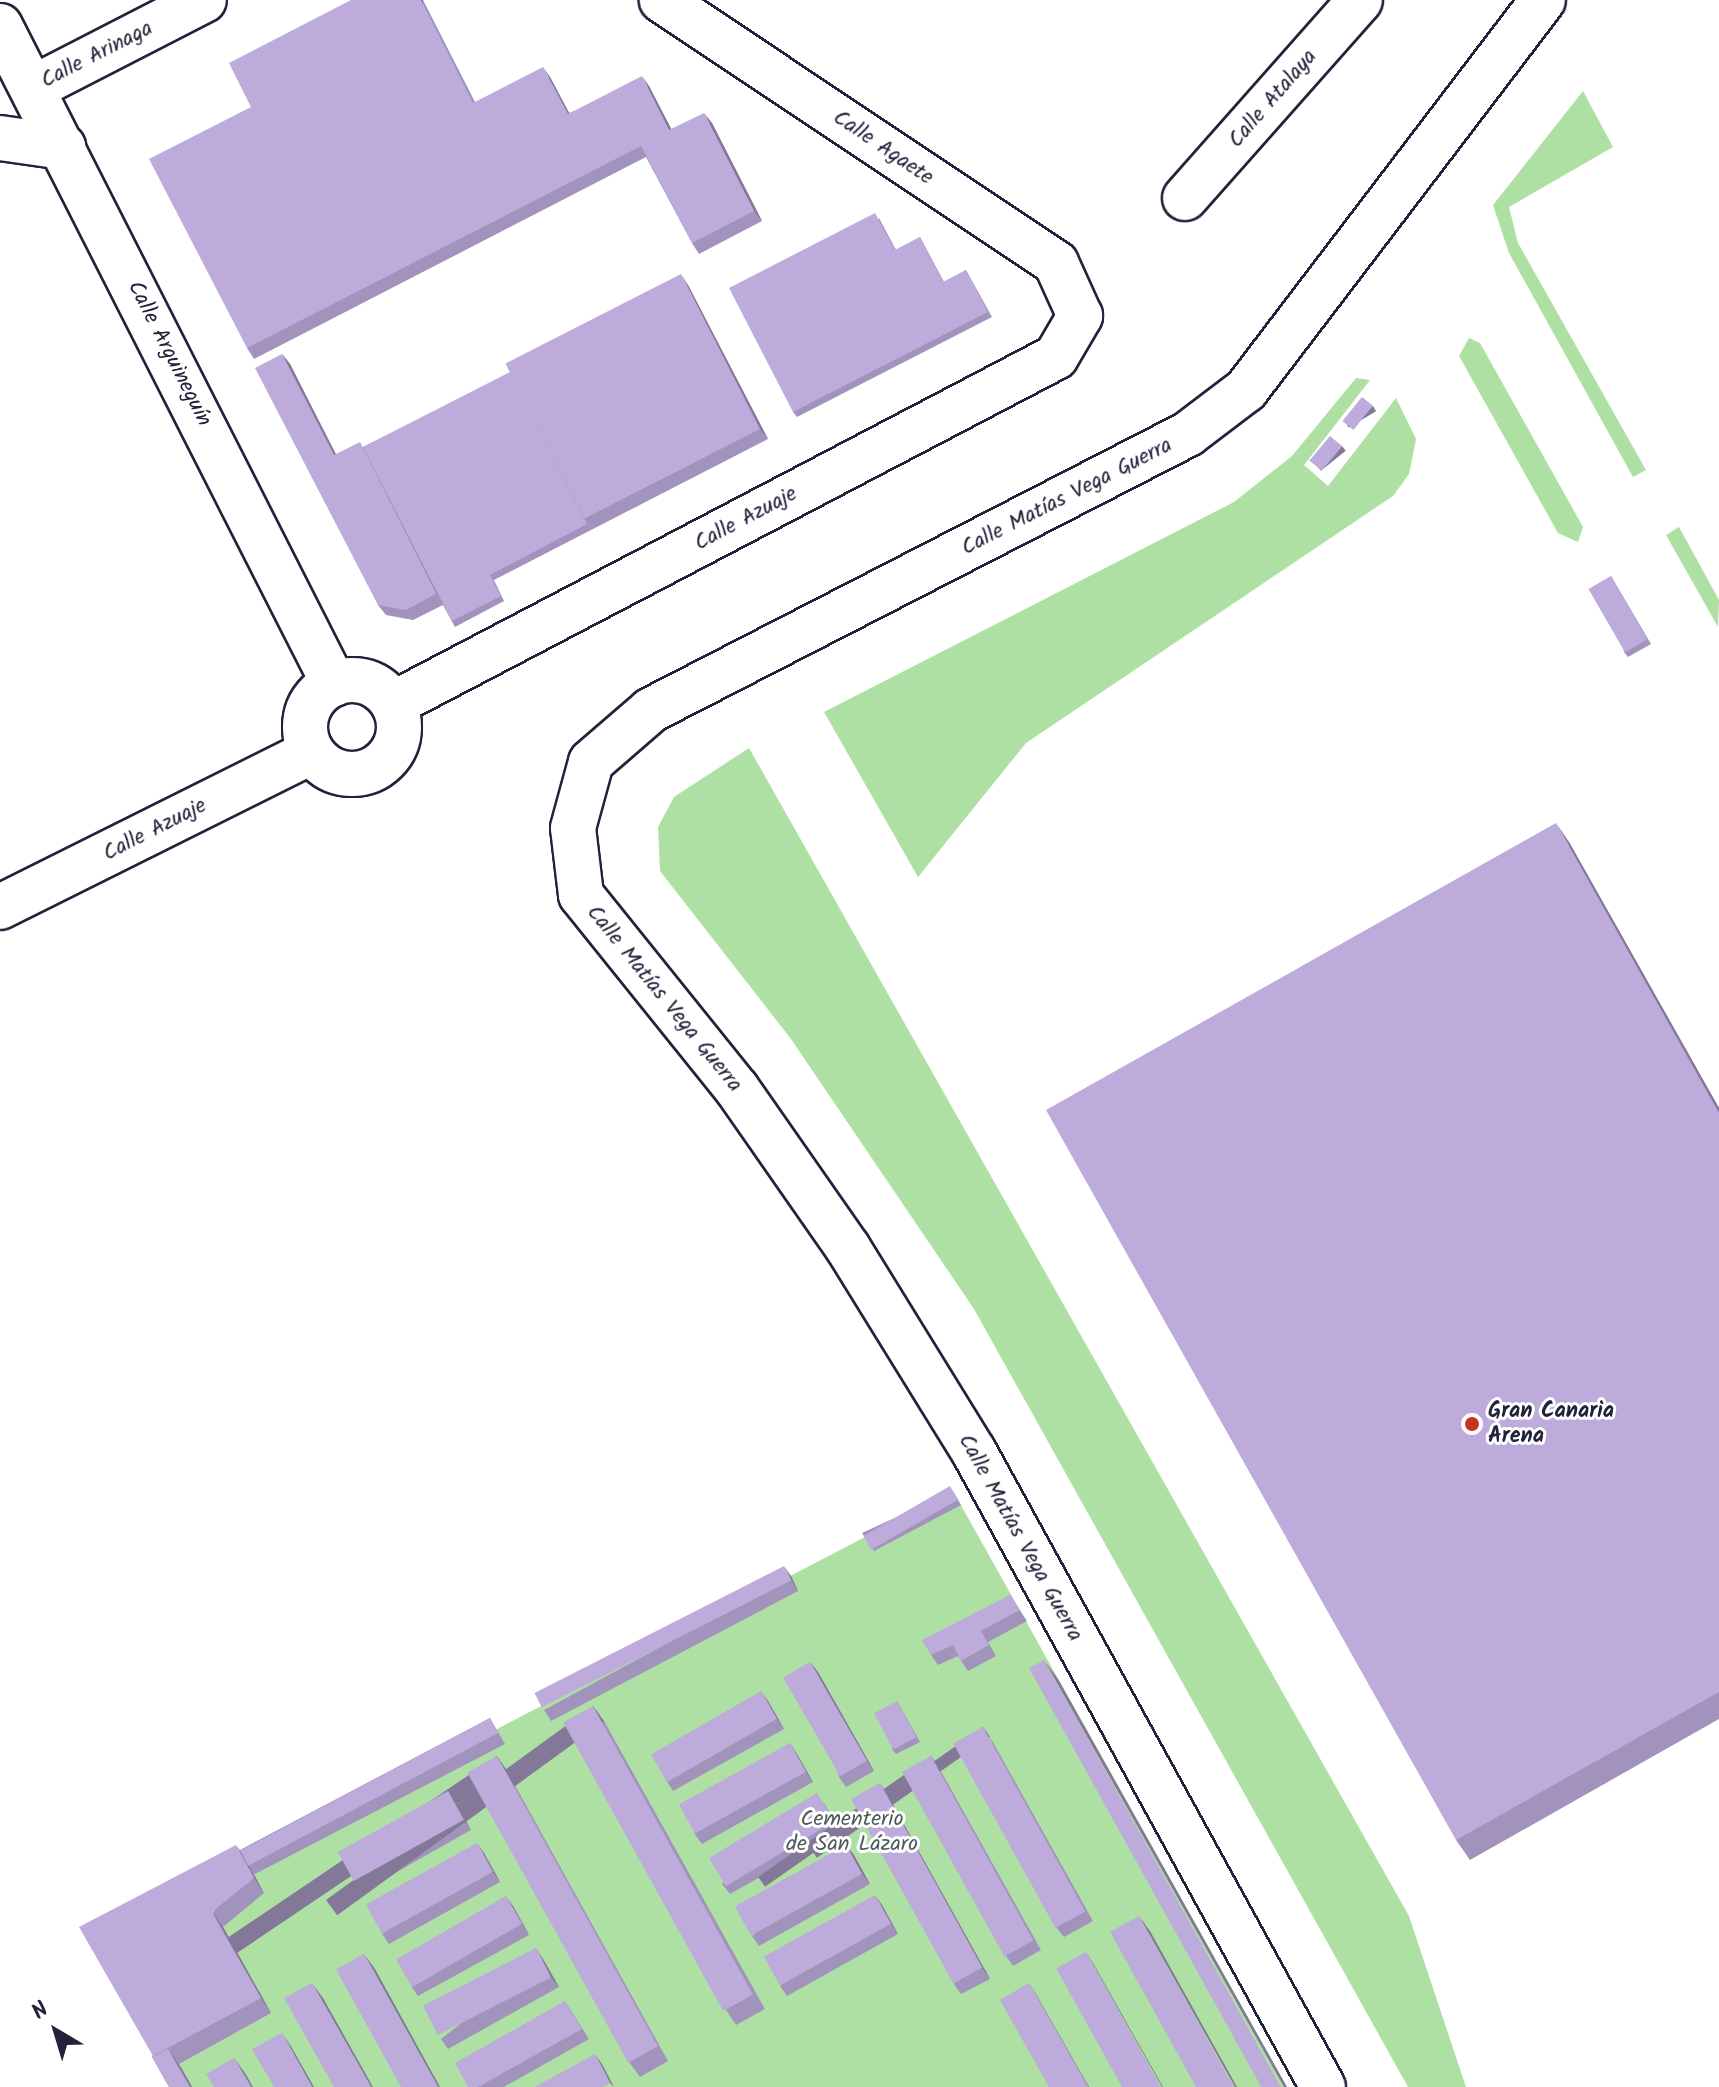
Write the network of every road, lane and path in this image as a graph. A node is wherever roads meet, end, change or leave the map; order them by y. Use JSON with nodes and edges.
{"nodes":[{"id":1,"x":204,"y":0,"type":"edge"},
{"id":2,"x":662,"y":0,"type":"edge"},
{"id":3,"x":1360,"y":0,"type":"edge"},
{"id":4,"x":1543,"y":0,"type":"edge"},
{"id":5,"x":0,"y":26,"type":"edge"},
{"id":6,"x":33,"y":88,"type":"junction"},
{"id":7,"x":0,"y":138,"type":"edge"},
{"id":8,"x":63,"y":147,"type":"junction"},
{"id":9,"x":1185,"y":198,"type":"dead end"},
{"id":10,"x":1080,"y":316,"type":"joint"},
{"id":11,"x":334,"y":684,"type":"junction"},
{"id":12,"x":393,"y":704,"type":"junction"},
{"id":13,"x":311,"y":752,"type":"junction"},
{"id":14,"x":0,"y":907,"type":"edge"},
{"id":15,"x":1323,"y":2087,"type":"edge"}],
"edges":[{"from":1,"to":6,"type":"street","name":"Calle Arinaga"},
{"from":2,"to":10,"type":"street","name":"Calle Agaete"},
{"from":3,"to":9,"type":"street","name":"Calle Atalaya"},
{"from":4,"to":15,"type":"street","name":"Calle Matías Vega Guerra"},
{"from":5,"to":6,"type":"street","name":"Calle Arguineguín"},
{"from":6,"to":8,"type":"street","name":"Calle Arguineguín"},
{"from":7,"to":8,"type":"street"},
{"from":8,"to":11,"type":"street","name":"Calle Arguineguín"},
{"from":10,"to":12,"type":"street","name":"Calle Azuaje"},
{"from":11,"to":12,"type":"street"},
{"from":11,"to":13,"type":"street"},
{"from":12,"to":13,"type":"street"},
{"from":13,"to":14,"type":"street","name":"Calle Azuaje"}]}
